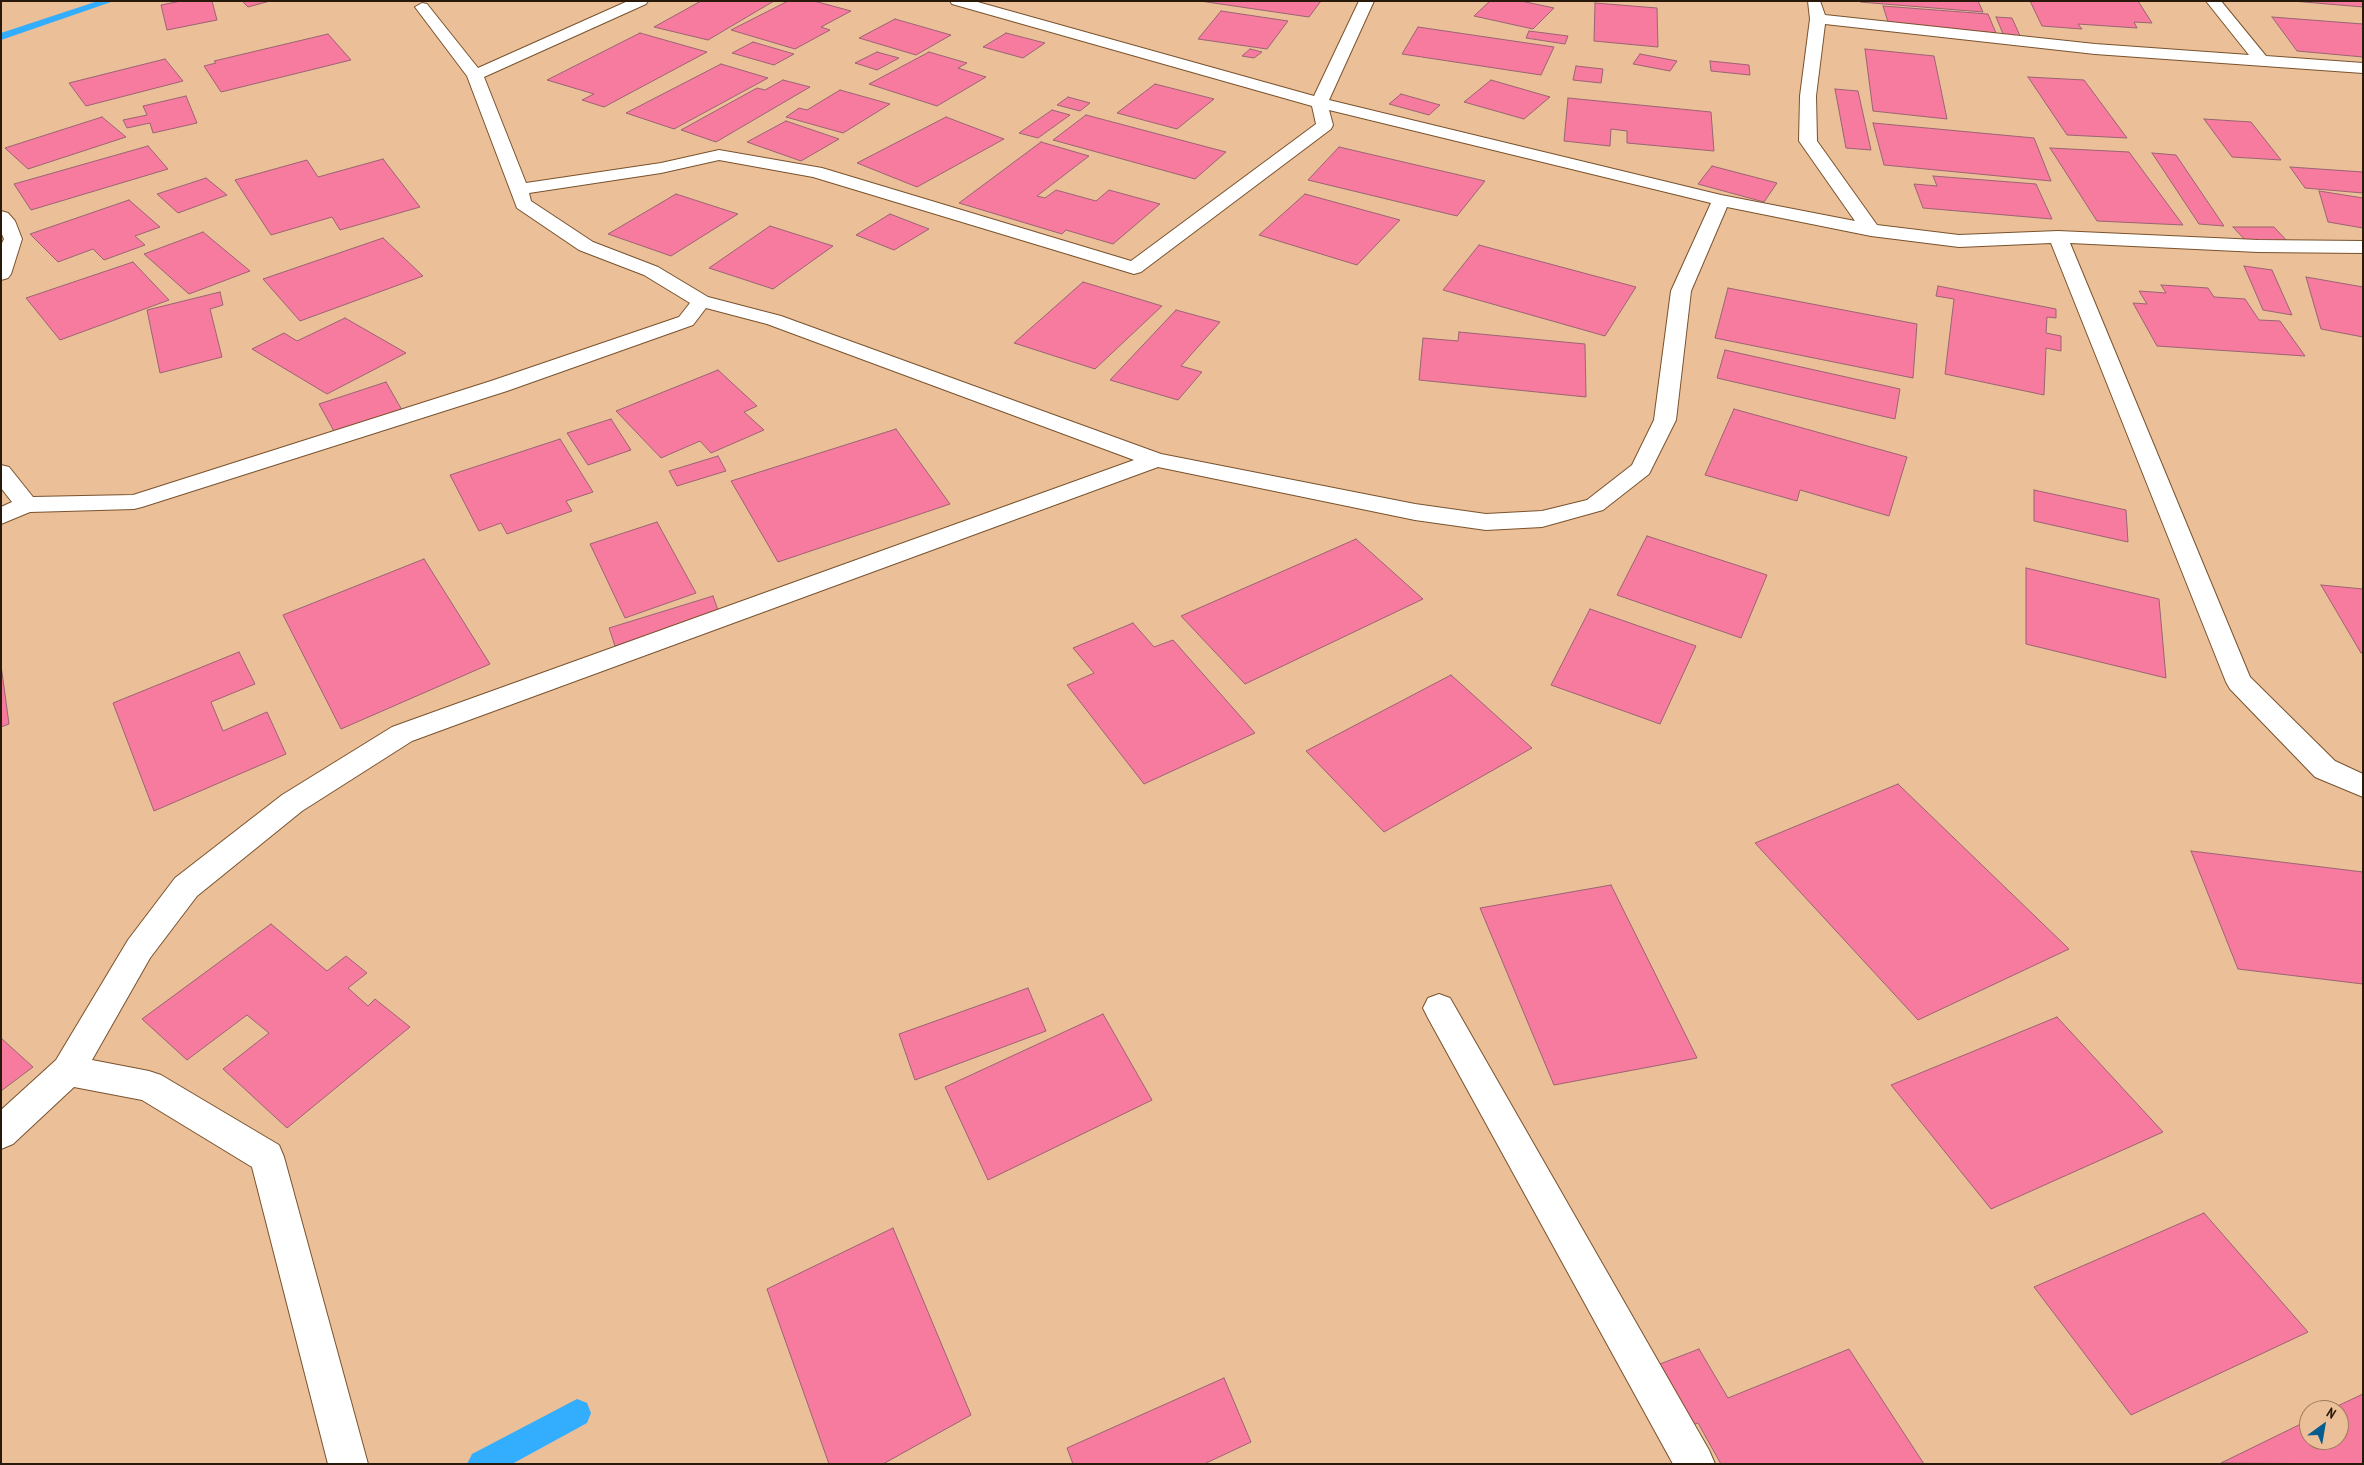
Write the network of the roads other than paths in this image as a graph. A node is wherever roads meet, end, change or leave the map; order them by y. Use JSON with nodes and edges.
{"nodes":[{"id":1,"x":641,"y":1,"type":"edge"},
{"id":2,"x":957,"y":1,"type":"edge"},
{"id":3,"x":1367,"y":1,"type":"edge"},
{"id":4,"x":1814,"y":1,"type":"edge"},
{"id":5,"x":2213,"y":1,"type":"edge"},
{"id":6,"x":422,"y":7,"type":"dead end"},
{"id":7,"x":1818,"y":19,"type":"junction"},
{"id":8,"x":2261,"y":60,"type":"junction"},
{"id":9,"x":2363,"y":68,"type":"edge"},
{"id":10,"x":475,"y":75,"type":"junction"},
{"id":11,"x":1319,"y":103,"type":"junction"},
{"id":12,"x":520,"y":189,"type":"junction"},
{"id":13,"x":1721,"y":200,"type":"junction"},
{"id":14,"x":1,"y":217,"type":"edge"},
{"id":15,"x":1871,"y":230,"type":"junction"},
{"id":16,"x":2058,"y":237,"type":"junction"},
{"id":17,"x":2363,"y":247,"type":"edge"},
{"id":18,"x":1,"y":274,"type":"edge"},
{"id":19,"x":701,"y":301,"type":"junction"},
{"id":20,"x":1156,"y":460,"type":"junction"},
{"id":21,"x":1,"y":472,"type":"edge"},
{"id":22,"x":26,"y":505,"type":"junction"},
{"id":23,"x":1,"y":516,"type":"edge"},
{"id":24,"x":2363,"y":786,"type":"edge"},
{"id":25,"x":1439,"y":1008,"type":"dead end"},
{"id":26,"x":68,"y":1071,"type":"junction"},
{"id":27,"x":1,"y":1132,"type":"edge"},
{"id":28,"x":348,"y":1464,"type":"edge"},
{"id":29,"x":1695,"y":1464,"type":"edge"}],
"edges":[{"from":1,"to":10,"type":"street"},
{"from":2,"to":11,"type":"street"},
{"from":3,"to":11,"type":"street"},
{"from":4,"to":7,"type":"street"},
{"from":5,"to":8,"type":"street"},
{"from":6,"to":10,"type":"street"},
{"from":7,"to":8,"type":"street"},
{"from":7,"to":15,"type":"street"},
{"from":8,"to":9,"type":"street"},
{"from":10,"to":12,"type":"street"},
{"from":11,"to":12,"type":"street"},
{"from":11,"to":13,"type":"street"},
{"from":12,"to":19,"type":"street"},
{"from":13,"to":15,"type":"street"},
{"from":13,"to":20,"type":"street"},
{"from":14,"to":18,"type":"street"},
{"from":15,"to":16,"type":"street"},
{"from":16,"to":17,"type":"street"},
{"from":16,"to":24,"type":"street"},
{"from":19,"to":20,"type":"street"},
{"from":19,"to":22,"type":"street"},
{"from":20,"to":26,"type":"street"},
{"from":21,"to":22,"type":"street"},
{"from":22,"to":23,"type":"street"},
{"from":25,"to":29,"type":"street"},
{"from":26,"to":27,"type":"street"},
{"from":26,"to":28,"type":"street"}]}
